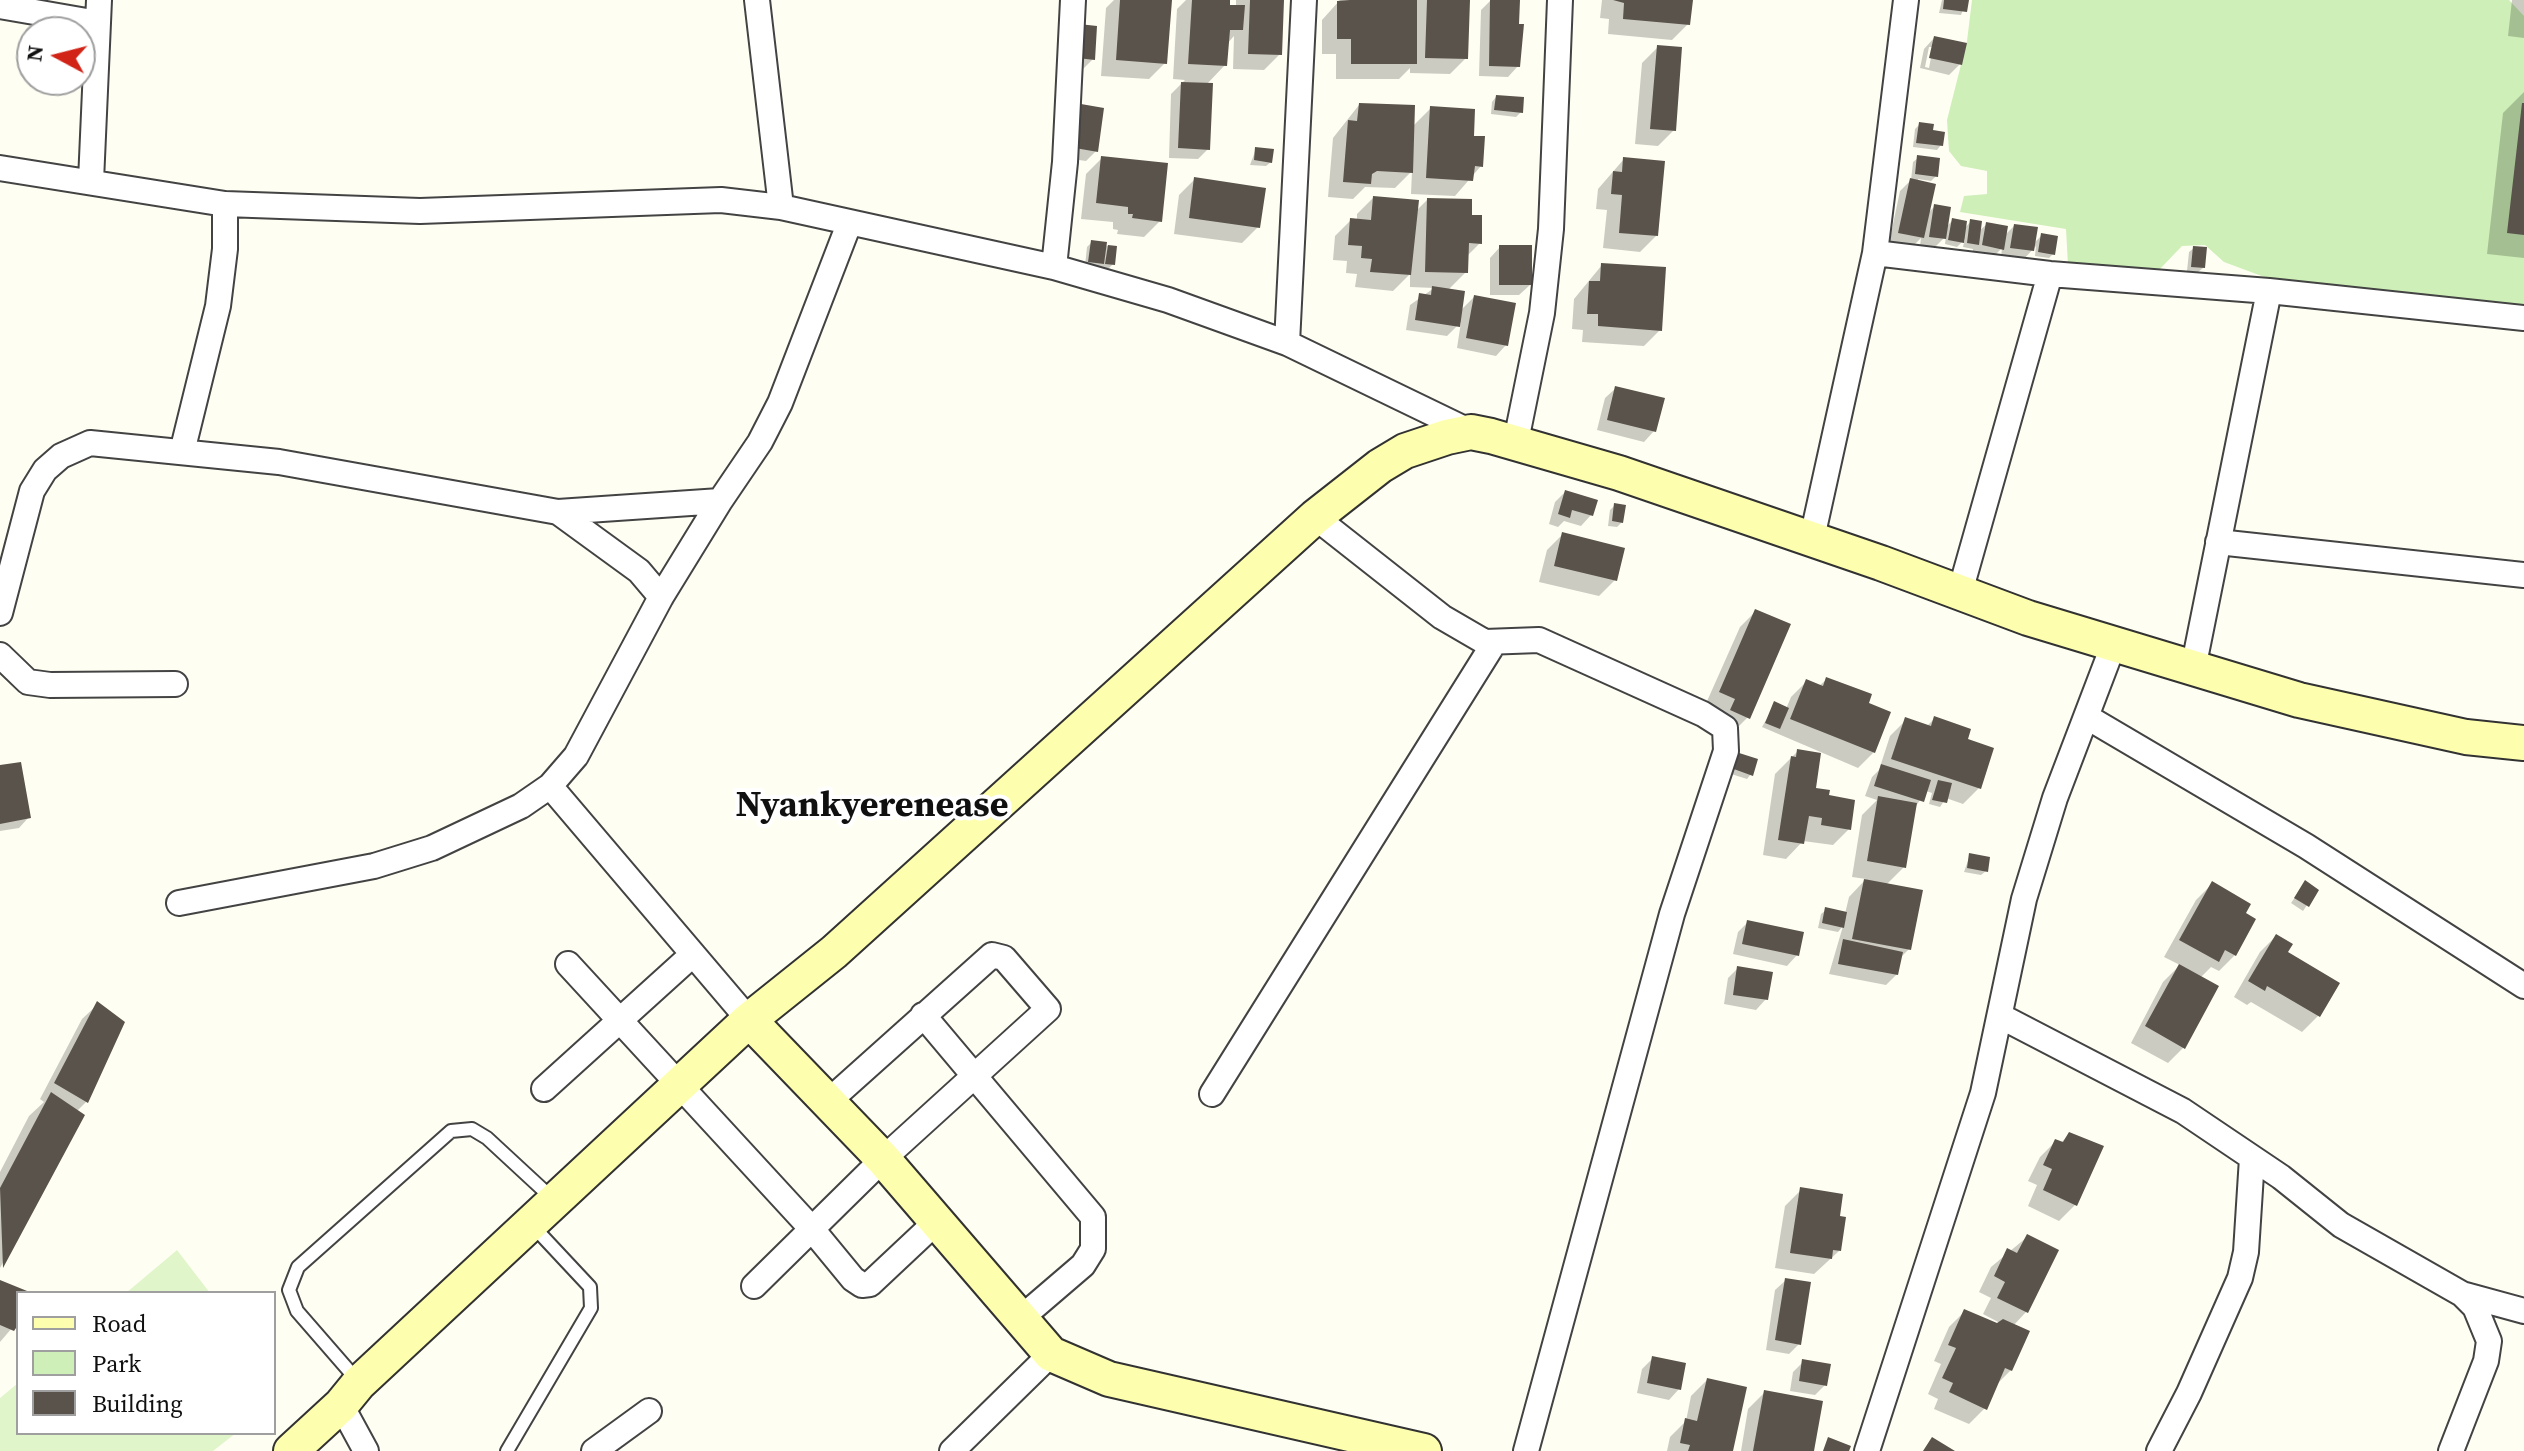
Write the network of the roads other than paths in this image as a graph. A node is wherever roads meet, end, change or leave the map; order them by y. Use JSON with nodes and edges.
{"nodes":[{"id":1,"x":757,"y":0,"type":"edge"},
{"id":2,"x":1073,"y":0,"type":"edge"},
{"id":3,"x":1304,"y":0,"type":"edge"},
{"id":4,"x":1560,"y":0,"type":"edge"},
{"id":5,"x":1906,"y":0,"type":"edge"},
{"id":6,"x":0,"y":6,"type":"edge"},
{"id":7,"x":98,"y":12,"type":"edge"},
{"id":8,"x":0,"y":168,"type":"edge"},
{"id":9,"x":91,"y":181,"type":"junction"},
{"id":10,"x":225,"y":204,"type":"junction"},
{"id":11,"x":781,"y":207,"type":"junction"},
{"id":12,"x":849,"y":224,"type":"junction"},
{"id":13,"x":1875,"y":253,"type":"junction"},
{"id":14,"x":1054,"y":267,"type":"junction"},
{"id":15,"x":2050,"y":274,"type":"junction"},
{"id":16,"x":2269,"y":291,"type":"junction"},
{"id":17,"x":2524,"y":318,"type":"edge"},
{"id":18,"x":1287,"y":343,"type":"junction"},
{"id":19,"x":1471,"y":432,"type":"junction"},
{"id":20,"x":1516,"y":441,"type":"junction"},
{"id":21,"x":182,"y":452,"type":"junction"},
{"id":22,"x":720,"y":501,"type":"junction"},
{"id":23,"x":558,"y":512,"type":"junction"},
{"id":24,"x":1315,"y":517,"type":"junction"},
{"id":25,"x":1812,"y":538,"type":"junction"},
{"id":26,"x":2218,"y":542,"type":"junction"},
{"id":27,"x":2524,"y":575,"type":"edge"},
{"id":28,"x":1960,"y":592,"type":"junction"},
{"id":29,"x":661,"y":597,"type":"junction"},
{"id":30,"x":0,"y":613,"type":"edge"},
{"id":31,"x":1494,"y":643,"type":"junction"},
{"id":32,"x":2113,"y":646,"type":"junction"},
{"id":33,"x":0,"y":655,"type":"edge"},
{"id":34,"x":2193,"y":669,"type":"junction"},
{"id":35,"x":175,"y":684,"type":"dead end"},
{"id":36,"x":2087,"y":717,"type":"junction"},
{"id":37,"x":2524,"y":743,"type":"edge"},
{"id":38,"x":550,"y":786,"type":"junction"},
{"id":39,"x":179,"y":903,"type":"dead end"},
{"id":40,"x":691,"y":956,"type":"junction"},
{"id":41,"x":568,"y":964,"type":"dead end"},
{"id":42,"x":2524,"y":986,"type":"edge"},
{"id":43,"x":923,"y":1015,"type":"junction"},
{"id":44,"x":2002,"y":1017,"type":"junction"},
{"id":45,"x":749,"y":1020,"type":"junction"},
{"id":46,"x":618,"y":1021,"type":"junction"},
{"id":47,"x":976,"y":1074,"type":"junction"},
{"id":48,"x":679,"y":1088,"type":"junction"},
{"id":49,"x":544,"y":1089,"type":"dead end"},
{"id":50,"x":1212,"y":1094,"type":"dead end"},
{"id":51,"x":830,"y":1100,"type":"junction"},
{"id":52,"x":2252,"y":1158,"type":"junction"},
{"id":53,"x":883,"y":1159,"type":"junction"},
{"id":54,"x":544,"y":1213,"type":"junction"},
{"id":55,"x":935,"y":1223,"type":"junction"},
{"id":56,"x":811,"y":1228,"type":"junction"},
{"id":57,"x":754,"y":1286,"type":"dead end"},
{"id":58,"x":2462,"y":1294,"type":"junction"},
{"id":59,"x":2524,"y":1311,"type":"edge"},
{"id":60,"x":1020,"y":1319,"type":"junction"},
{"id":61,"x":1051,"y":1354,"type":"junction"},
{"id":62,"x":350,"y":1394,"type":"junction"},
{"id":63,"x":649,"y":1411,"type":"dead end"},
{"id":64,"x":291,"y":1451,"type":"edge"},
{"id":65,"x":366,"y":1451,"type":"edge"},
{"id":66,"x":507,"y":1451,"type":"edge"},
{"id":67,"x":594,"y":1451,"type":"edge"},
{"id":68,"x":952,"y":1451,"type":"edge"},
{"id":69,"x":1424,"y":1451,"type":"edge"},
{"id":70,"x":1526,"y":1451,"type":"edge"},
{"id":71,"x":1867,"y":1451,"type":"edge"},
{"id":72,"x":2159,"y":1451,"type":"edge"},
{"id":73,"x":2451,"y":1451,"type":"edge"}],
"edges":[{"from":1,"to":11,"type":"street"},
{"from":2,"to":14,"type":"street"},
{"from":3,"to":18,"type":"street"},
{"from":4,"to":20,"type":"street"},
{"from":5,"to":13,"type":"street"},
{"from":6,"to":7,"type":"street"},
{"from":7,"to":9,"type":"street"},
{"from":8,"to":9,"type":"street"},
{"from":9,"to":10,"type":"street"},
{"from":10,"to":11,"type":"street"},
{"from":10,"to":21,"type":"street"},
{"from":11,"to":12,"type":"street"},
{"from":12,"to":14,"type":"street"},
{"from":12,"to":22,"type":"street"},
{"from":13,"to":15,"type":"street"},
{"from":13,"to":25,"type":"street"},
{"from":14,"to":18,"type":"street"},
{"from":15,"to":16,"type":"street"},
{"from":15,"to":28,"type":"street"},
{"from":16,"to":17,"type":"street"},
{"from":16,"to":26,"type":"street"},
{"from":18,"to":19,"type":"street"},
{"from":19,"to":20,"type":"street"},
{"from":19,"to":24,"type":"street"},
{"from":20,"to":25,"type":"street"},
{"from":21,"to":23,"type":"street"},
{"from":21,"to":30,"type":"street"},
{"from":22,"to":23,"type":"street"},
{"from":22,"to":29,"type":"street"},
{"from":23,"to":29,"type":"street"},
{"from":24,"to":31,"type":"street"},
{"from":24,"to":45,"type":"street"},
{"from":25,"to":28,"type":"street"},
{"from":26,"to":27,"type":"street"},
{"from":26,"to":34,"type":"street"},
{"from":28,"to":32,"type":"street"},
{"from":29,"to":38,"type":"street"},
{"from":31,"to":50,"type":"street"},
{"from":31,"to":70,"type":"street"},
{"from":32,"to":34,"type":"street"},
{"from":32,"to":36,"type":"street"},
{"from":33,"to":35,"type":"street"},
{"from":34,"to":37,"type":"street"},
{"from":36,"to":42,"type":"street"},
{"from":36,"to":44,"type":"street"},
{"from":38,"to":39,"type":"street"},
{"from":38,"to":40,"type":"street"},
{"from":40,"to":45,"type":"street"},
{"from":40,"to":46,"type":"street"},
{"from":41,"to":46,"type":"street"},
{"from":43,"to":47,"type":"street"},
{"from":43,"to":47,"type":"street"},
{"from":43,"to":51,"type":"street"},
{"from":44,"to":52,"type":"street"},
{"from":44,"to":71,"type":"street"},
{"from":45,"to":48,"type":"street"},
{"from":45,"to":51,"type":"street"},
{"from":46,"to":48,"type":"street"},
{"from":46,"to":49,"type":"street"},
{"from":47,"to":53,"type":"street"},
{"from":47,"to":60,"type":"street"},
{"from":48,"to":54,"type":"street"},
{"from":48,"to":56,"type":"street"},
{"from":51,"to":53,"type":"street"},
{"from":52,"to":58,"type":"street"},
{"from":52,"to":72,"type":"street"},
{"from":53,"to":55,"type":"street"},
{"from":53,"to":56,"type":"street"},
{"from":54,"to":62,"type":"street"},
{"from":54,"to":62,"type":"lane"},
{"from":54,"to":66,"type":"lane"},
{"from":55,"to":56,"type":"street"},
{"from":55,"to":60,"type":"street"},
{"from":56,"to":57,"type":"street"},
{"from":58,"to":59,"type":"street"},
{"from":58,"to":73,"type":"street"},
{"from":60,"to":61,"type":"street"},
{"from":61,"to":68,"type":"street"},
{"from":61,"to":69,"type":"street"},
{"from":62,"to":64,"type":"street"},
{"from":62,"to":65,"type":"street"},
{"from":63,"to":67,"type":"street"}]}
